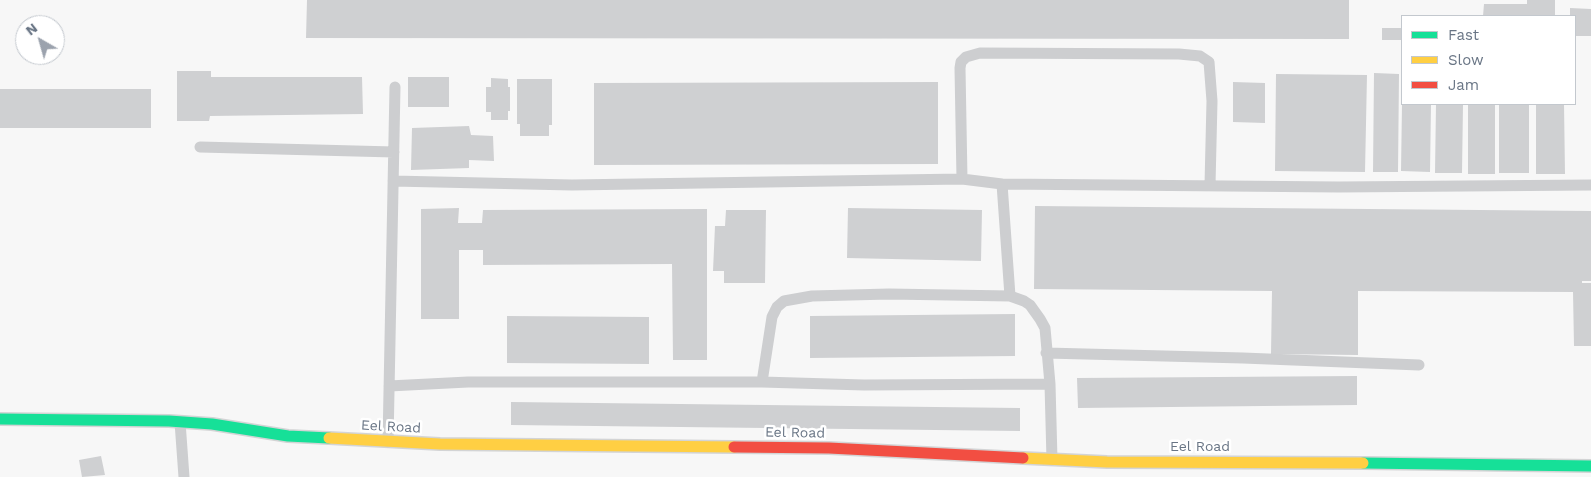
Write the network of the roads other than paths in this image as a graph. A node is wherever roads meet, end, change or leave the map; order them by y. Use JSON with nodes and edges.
{"nodes":[{"id":1,"x":395,"y":87,"type":"dead end"},
{"id":2,"x":200,"y":147,"type":"dead end"},
{"id":3,"x":394,"y":152,"type":"junction"},
{"id":4,"x":962,"y":179,"type":"junction"},
{"id":5,"x":393,"y":181,"type":"junction"},
{"id":6,"x":1002,"y":184,"type":"junction"},
{"id":7,"x":1210,"y":185,"type":"junction"},
{"id":8,"x":1591,"y":185,"type":"edge"},
{"id":9,"x":1010,"y":296,"type":"junction"},
{"id":10,"x":1046,"y":353,"type":"junction"},
{"id":11,"x":1419,"y":365,"type":"dead end"},
{"id":12,"x":762,"y":382,"type":"junction"},
{"id":13,"x":1050,"y":384,"type":"junction"},
{"id":14,"x":389,"y":386,"type":"junction"},
{"id":15,"x":0,"y":419,"type":"edge"},
{"id":16,"x":180,"y":422,"type":"junction"},
{"id":17,"x":388,"y":442,"type":"junction"},
{"id":18,"x":1052,"y":460,"type":"junction"},
{"id":19,"x":1591,"y":466,"type":"edge"},
{"id":20,"x":184,"y":477,"type":"edge"}],
"edges":[{"from":1,"to":3,"type":"lane"},
{"from":2,"to":3,"type":"lane"},
{"from":3,"to":5,"type":"lane"},
{"from":4,"to":5,"type":"lane"},
{"from":4,"to":6,"type":"lane"},
{"from":4,"to":7,"type":"lane"},
{"from":5,"to":14,"type":"lane"},
{"from":6,"to":7,"type":"lane"},
{"from":6,"to":9,"type":"lane"},
{"from":7,"to":8,"type":"lane"},
{"from":9,"to":10,"type":"lane"},
{"from":9,"to":12,"type":"lane"},
{"from":10,"to":11,"type":"lane"},
{"from":10,"to":13,"type":"lane"},
{"from":12,"to":13,"type":"lane"},
{"from":12,"to":14,"type":"lane"},
{"from":13,"to":18,"type":"lane"},
{"from":14,"to":17,"type":"lane"},
{"from":15,"to":16,"type":"street","name":"Eel Road"},
{"from":16,"to":17,"type":"street","name":"Eel Road"},
{"from":16,"to":20,"type":"lane"},
{"from":17,"to":18,"type":"street","name":"Eel Road"},
{"from":18,"to":19,"type":"street","name":"Eel Road"}]}
